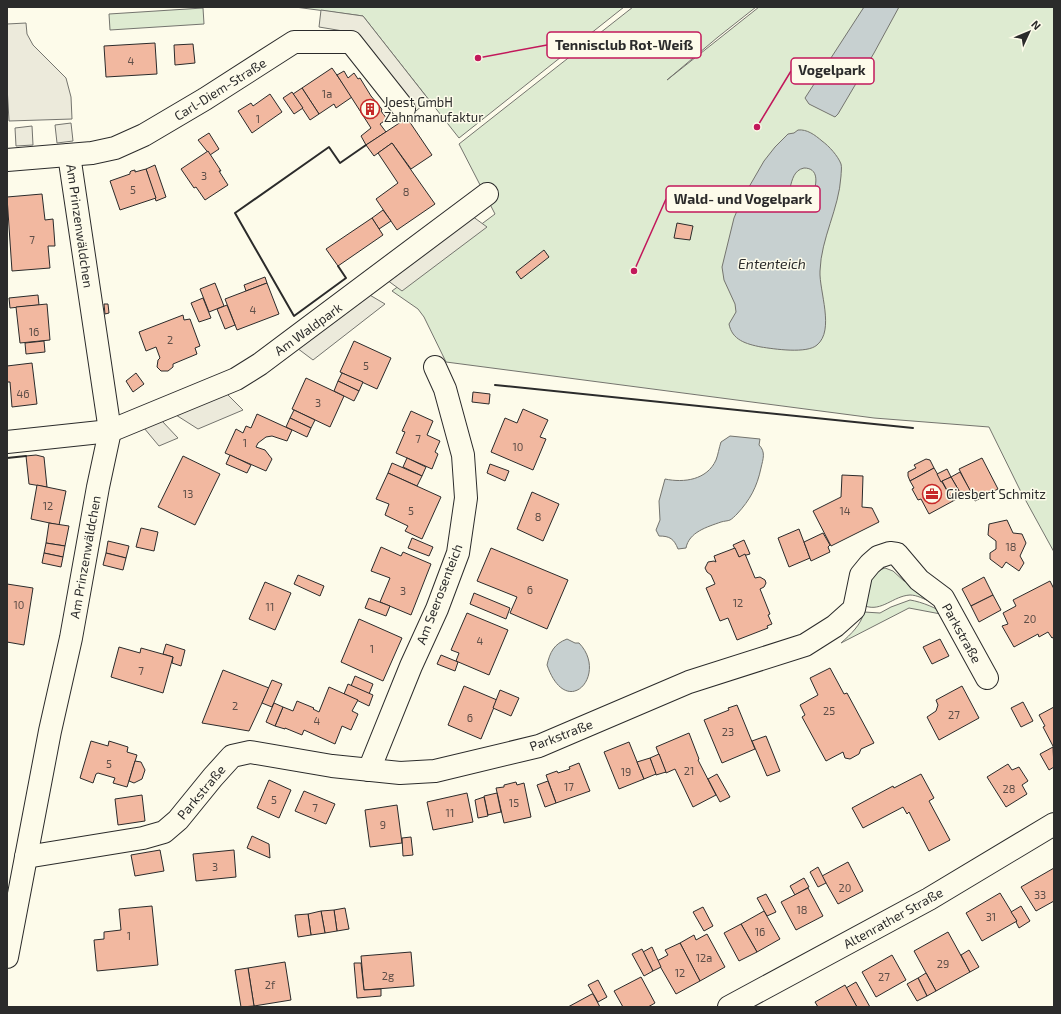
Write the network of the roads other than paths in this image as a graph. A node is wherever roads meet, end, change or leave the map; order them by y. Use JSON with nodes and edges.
{"nodes":[{"id":1,"x":404,"y":109,"type":"dead end"},
{"id":2,"x":69,"y":155,"type":"junction"},
{"id":3,"x":7,"y":160,"type":"edge"},
{"id":4,"x":487,"y":194,"type":"dead end"},
{"id":5,"x":435,"y":367,"type":"dead end"},
{"id":6,"x":110,"y":431,"type":"junction"},
{"id":7,"x":7,"y":442,"type":"edge"},
{"id":8,"x":987,"y":678,"type":"dead end"},
{"id":9,"x":369,"y":770,"type":"junction"},
{"id":10,"x":1054,"y":824,"type":"edge"},
{"id":11,"x":26,"y":857,"type":"junction"},
{"id":12,"x":7,"y":956,"type":"edge"},
{"id":13,"x":729,"y":1007,"type":"edge"}],
"edges":[{"from":1,"to":2,"type":"street","name":"Carl-Diem-Straße"},
{"from":2,"to":3,"type":"street","name":"Carl-Diem-Straße"},
{"from":2,"to":6,"type":"street","name":"Am Prinzenwäldchen"},
{"from":4,"to":6,"type":"street","name":"Am Waldpark"},
{"from":5,"to":9,"type":"street","name":"Am Seerosenteich"},
{"from":6,"to":7,"type":"street","name":"Am Waldpark"},
{"from":6,"to":11,"type":"street","name":"Am Prinzenwäldchen"},
{"from":8,"to":9,"type":"street","name":"Parkstraße"},
{"from":9,"to":11,"type":"street","name":"Parkstraße"},
{"from":10,"to":13,"type":"street","name":"Altenrather Straße"},
{"from":11,"to":12,"type":"street","name":"Am Prinzenwäldchen"}]}
